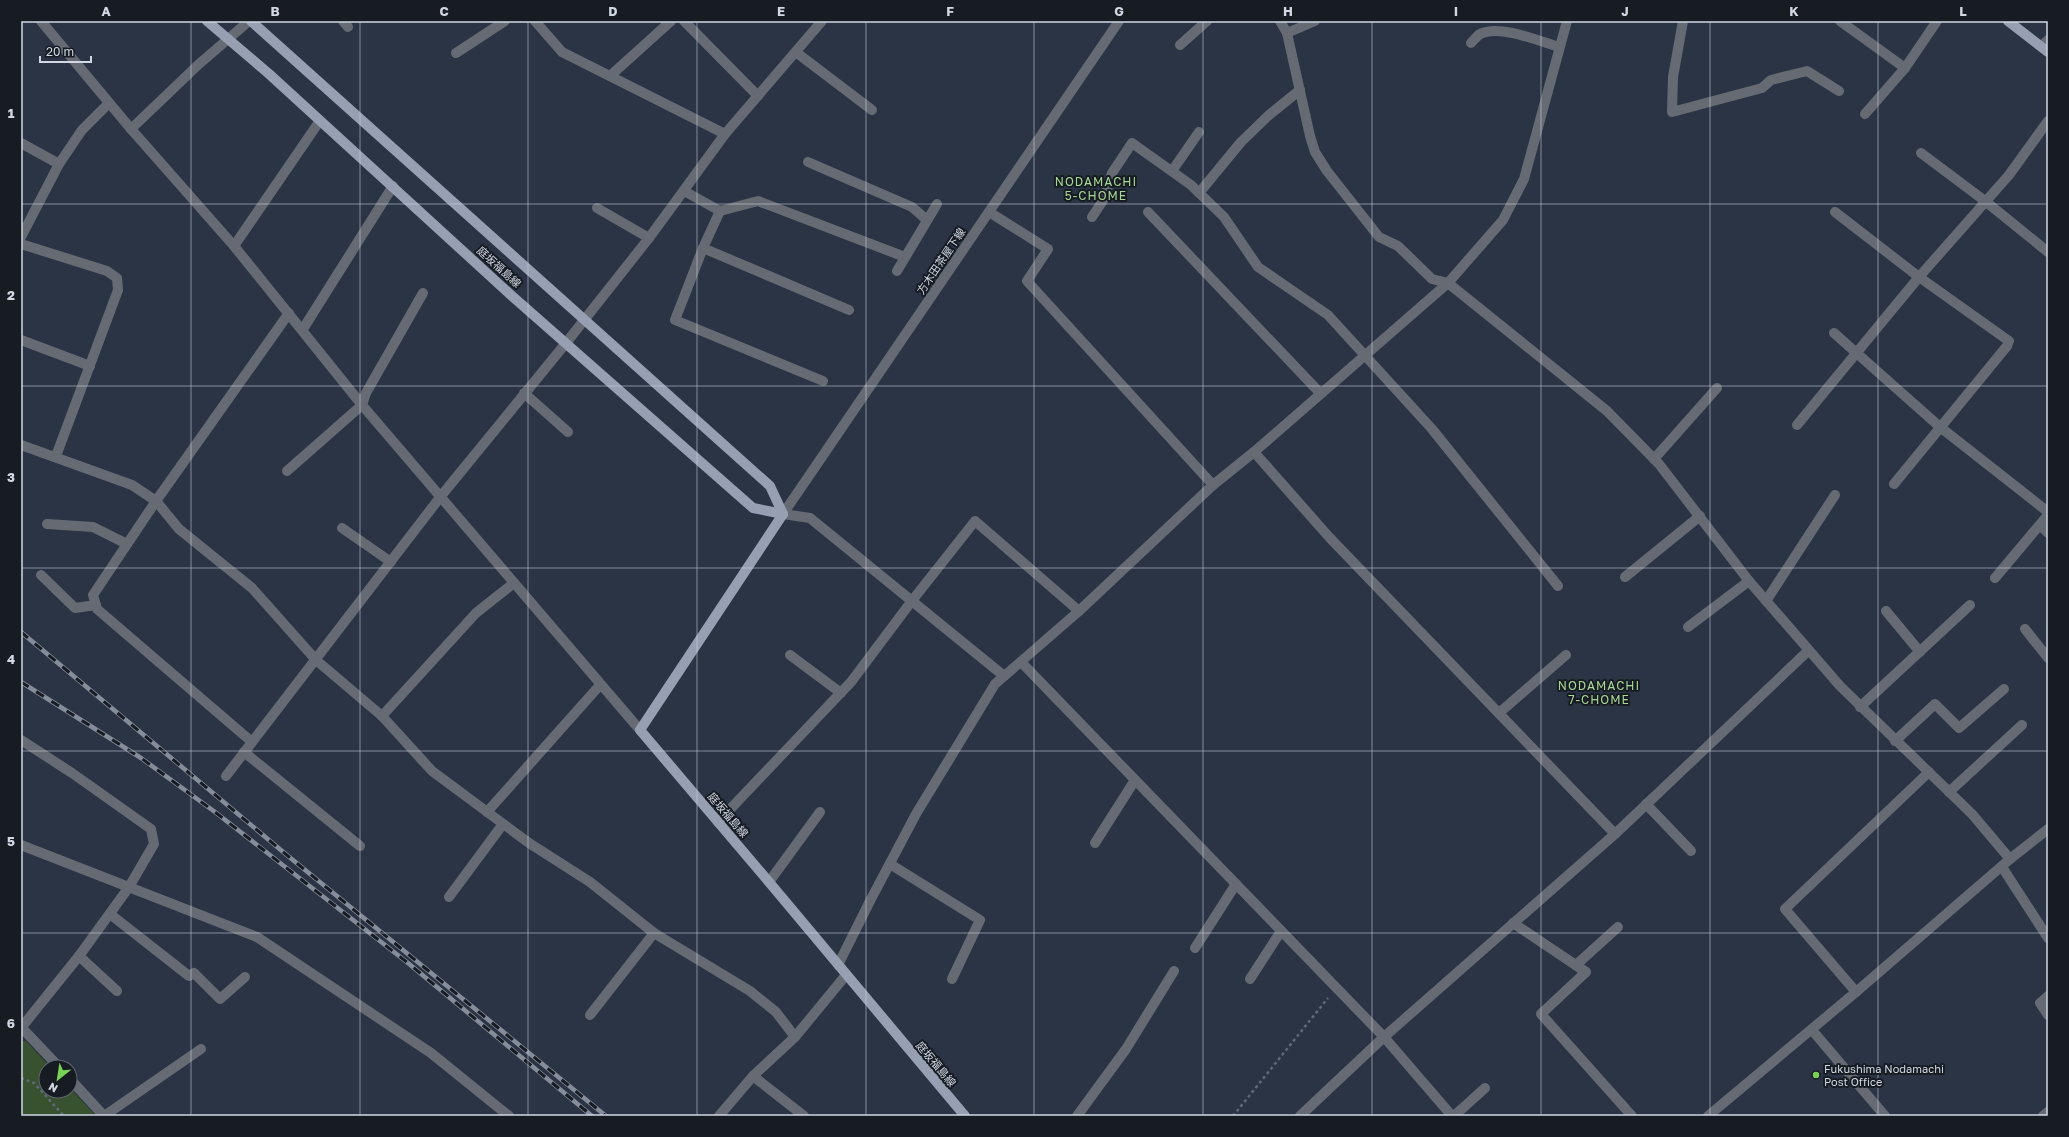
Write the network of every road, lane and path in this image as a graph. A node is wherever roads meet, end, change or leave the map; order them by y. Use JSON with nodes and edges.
{"nodes":[{"id":1,"x":41,"y":21,"type":"edge"},
{"id":2,"x":207,"y":21,"type":"edge"},
{"id":3,"x":250,"y":21,"type":"edge"},
{"id":4,"x":505,"y":21,"type":"edge"},
{"id":5,"x":536,"y":21,"type":"edge"},
{"id":6,"x":671,"y":21,"type":"edge"},
{"id":7,"x":684,"y":21,"type":"edge"},
{"id":8,"x":822,"y":21,"type":"edge"},
{"id":9,"x":1119,"y":21,"type":"edge"},
{"id":10,"x":1207,"y":21,"type":"edge"},
{"id":11,"x":1280,"y":21,"type":"edge"},
{"id":12,"x":1315,"y":21,"type":"edge"},
{"id":13,"x":1567,"y":21,"type":"edge"},
{"id":14,"x":1683,"y":21,"type":"edge"},
{"id":15,"x":1840,"y":21,"type":"edge"},
{"id":16,"x":1937,"y":21,"type":"edge"},
{"id":17,"x":2008,"y":21,"type":"edge"},
{"id":18,"x":1287,"y":33,"type":"junction"},
{"id":19,"x":228,"y":40,"type":"junction"},
{"id":20,"x":1471,"y":43,"type":"dead end"},
{"id":21,"x":1180,"y":45,"type":"dead end"},
{"id":22,"x":2046,"y":46,"type":"edge"},
{"id":23,"x":1559,"y":47,"type":"junction"},
{"id":24,"x":456,"y":53,"type":"dead end"},
{"id":25,"x":797,"y":53,"type":"junction"},
{"id":26,"x":1905,"y":68,"type":"junction"},
{"id":27,"x":610,"y":76,"type":"junction"},
{"id":28,"x":1300,"y":90,"type":"junction"},
{"id":29,"x":1839,"y":91,"type":"dead end"},
{"id":30,"x":758,"y":96,"type":"junction"},
{"id":31,"x":109,"y":103,"type":"junction"},
{"id":32,"x":872,"y":110,"type":"dead end"},
{"id":33,"x":1865,"y":114,"type":"dead end"},
{"id":34,"x":2048,"y":120,"type":"edge"},
{"id":35,"x":319,"y":122,"type":"junction"},
{"id":36,"x":131,"y":129,"type":"junction"},
{"id":37,"x":1199,"y":132,"type":"dead end"},
{"id":38,"x":725,"y":134,"type":"junction"},
{"id":39,"x":21,"y":143,"type":"edge"},
{"id":40,"x":1921,"y":153,"type":"dead end"},
{"id":41,"x":808,"y":162,"type":"dead end"},
{"id":42,"x":59,"y":164,"type":"junction"},
{"id":43,"x":1172,"y":171,"type":"junction"},
{"id":44,"x":393,"y":186,"type":"junction"},
{"id":45,"x":684,"y":191,"type":"junction"},
{"id":46,"x":1199,"y":193,"type":"junction"},
{"id":47,"x":1985,"y":201,"type":"junction"},
{"id":48,"x":937,"y":204,"type":"dead end"},
{"id":49,"x":597,"y":208,"type":"dead end"},
{"id":50,"x":720,"y":211,"type":"junction"},
{"id":51,"x":989,"y":212,"type":"junction"},
{"id":52,"x":1148,"y":212,"type":"dead end"},
{"id":53,"x":1835,"y":212,"type":"dead end"},
{"id":54,"x":1092,"y":217,"type":"dead end"},
{"id":55,"x":927,"y":220,"type":"junction"},
{"id":56,"x":21,"y":237,"type":"edge"},
{"id":57,"x":649,"y":238,"type":"junction"},
{"id":58,"x":21,"y":244,"type":"edge"},
{"id":59,"x":234,"y":246,"type":"junction"},
{"id":60,"x":703,"y":248,"type":"junction"},
{"id":61,"x":2048,"y":252,"type":"edge"},
{"id":62,"x":905,"y":257,"type":"junction"},
{"id":63,"x":897,"y":271,"type":"dead end"},
{"id":64,"x":1919,"y":277,"type":"junction"},
{"id":65,"x":1448,"y":283,"type":"junction"},
{"id":66,"x":423,"y":293,"type":"dead end"},
{"id":67,"x":849,"y":310,"type":"dead end"},
{"id":68,"x":288,"y":313,"type":"junction"},
{"id":69,"x":584,"y":320,"type":"junction"},
{"id":70,"x":303,"y":329,"type":"junction"},
{"id":71,"x":1834,"y":333,"type":"dead end"},
{"id":72,"x":21,"y":340,"type":"edge"},
{"id":73,"x":566,"y":343,"type":"junction"},
{"id":74,"x":1857,"y":353,"type":"junction"},
{"id":75,"x":1365,"y":355,"type":"junction"},
{"id":76,"x":90,"y":366,"type":"junction"},
{"id":77,"x":823,"y":381,"type":"dead end"},
{"id":78,"x":1717,"y":388,"type":"dead end"},
{"id":79,"x":524,"y":392,"type":"junction"},
{"id":80,"x":1321,"y":394,"type":"junction"},
{"id":81,"x":362,"y":405,"type":"junction"},
{"id":82,"x":1797,"y":426,"type":"dead end"},
{"id":83,"x":1940,"y":427,"type":"junction"},
{"id":84,"x":568,"y":432,"type":"dead end"},
{"id":85,"x":21,"y":445,"type":"edge"},
{"id":86,"x":1254,"y":452,"type":"junction"},
{"id":87,"x":56,"y":456,"type":"junction"},
{"id":88,"x":1654,"y":459,"type":"junction"},
{"id":89,"x":288,"y":471,"type":"dead end"},
{"id":90,"x":1894,"y":484,"type":"dead end"},
{"id":91,"x":1213,"y":485,"type":"junction"},
{"id":92,"x":1835,"y":495,"type":"dead end"},
{"id":93,"x":441,"y":496,"type":"junction"},
{"id":94,"x":156,"y":501,"type":"junction"},
{"id":95,"x":2048,"y":512,"type":"edge"},
{"id":96,"x":783,"y":514,"type":"junction"},
{"id":97,"x":2048,"y":515,"type":"edge"},
{"id":98,"x":1700,"y":516,"type":"junction"},
{"id":99,"x":47,"y":524,"type":"dead end"},
{"id":100,"x":2040,"y":525,"type":"junction"},
{"id":101,"x":342,"y":528,"type":"dead end"},
{"id":102,"x":2048,"y":533,"type":"edge"},
{"id":103,"x":127,"y":544,"type":"junction"},
{"id":104,"x":391,"y":562,"type":"junction"},
{"id":105,"x":41,"y":574,"type":"dead end"},
{"id":106,"x":1626,"y":577,"type":"dead end"},
{"id":107,"x":1995,"y":578,"type":"dead end"},
{"id":108,"x":1749,"y":580,"type":"junction"},
{"id":109,"x":514,"y":583,"type":"junction"},
{"id":110,"x":1558,"y":586,"type":"dead end"},
{"id":111,"x":1766,"y":601,"type":"junction"},
{"id":112,"x":911,"y":602,"type":"junction"},
{"id":113,"x":96,"y":605,"type":"junction"},
{"id":114,"x":1970,"y":605,"type":"dead end"},
{"id":115,"x":1079,"y":611,"type":"junction"},
{"id":116,"x":1886,"y":611,"type":"dead end"},
{"id":117,"x":1688,"y":627,"type":"dead end"},
{"id":118,"x":2025,"y":629,"type":"dead end"},
{"id":119,"x":1808,"y":651,"type":"junction"},
{"id":120,"x":1920,"y":652,"type":"junction"},
{"id":121,"x":790,"y":655,"type":"dead end"},
{"id":122,"x":1566,"y":655,"type":"dead end"},
{"id":123,"x":2048,"y":658,"type":"edge"},
{"id":124,"x":316,"y":660,"type":"junction"},
{"id":125,"x":1021,"y":662,"type":"junction"},
{"id":126,"x":1004,"y":676,"type":"junction"},
{"id":127,"x":600,"y":685,"type":"junction"},
{"id":128,"x":2004,"y":689,"type":"dead end"},
{"id":129,"x":841,"y":693,"type":"junction"},
{"id":130,"x":1860,"y":707,"type":"junction"},
{"id":131,"x":1498,"y":712,"type":"junction"},
{"id":132,"x":382,"y":716,"type":"junction"},
{"id":133,"x":2022,"y":725,"type":"dead end"},
{"id":134,"x":640,"y":730,"type":"junction"},
{"id":135,"x":21,"y":740,"type":"edge"},
{"id":136,"x":1896,"y":741,"type":"junction"},
{"id":137,"x":252,"y":742,"type":"junction"},
{"id":138,"x":244,"y":752,"type":"junction"},
{"id":139,"x":1929,"y":772,"type":"junction"},
{"id":140,"x":226,"y":776,"type":"dead end"},
{"id":141,"x":1134,"y":780,"type":"junction"},
{"id":142,"x":1949,"y":792,"type":"junction"},
{"id":143,"x":1646,"y":804,"type":"junction"},
{"id":144,"x":487,"y":812,"type":"junction"},
{"id":145,"x":820,"y":812,"type":"dead end"},
{"id":146,"x":718,"y":822,"type":"junction"},
{"id":147,"x":503,"y":824,"type":"junction"},
{"id":148,"x":2048,"y":829,"type":"edge"},
{"id":149,"x":1615,"y":834,"type":"junction"},
{"id":150,"x":1095,"y":843,"type":"dead end"},
{"id":151,"x":21,"y":845,"type":"edge"},
{"id":152,"x":360,"y":846,"type":"dead end"},
{"id":153,"x":1691,"y":851,"type":"dead end"},
{"id":154,"x":2010,"y":859,"type":"junction"},
{"id":155,"x":890,"y":864,"type":"junction"},
{"id":156,"x":2002,"y":867,"type":"junction"},
{"id":157,"x":769,"y":882,"type":"junction"},
{"id":158,"x":1236,"y":884,"type":"junction"},
{"id":159,"x":129,"y":887,"type":"junction"},
{"id":160,"x":449,"y":897,"type":"dead end"},
{"id":161,"x":110,"y":914,"type":"junction"},
{"id":162,"x":1513,"y":923,"type":"junction"},
{"id":163,"x":1618,"y":927,"type":"dead end"},
{"id":164,"x":1281,"y":931,"type":"junction"},
{"id":165,"x":654,"y":933,"type":"junction"},
{"id":166,"x":2048,"y":938,"type":"edge"},
{"id":167,"x":1195,"y":948,"type":"dead end"},
{"id":168,"x":79,"y":956,"type":"junction"},
{"id":169,"x":838,"y":965,"type":"junction"},
{"id":170,"x":1576,"y":965,"type":"junction"},
{"id":171,"x":1174,"y":971,"type":"dead end"},
{"id":172,"x":846,"y":974,"type":"junction"},
{"id":173,"x":245,"y":977,"type":"dead end"},
{"id":174,"x":952,"y":979,"type":"dead end"},
{"id":175,"x":1250,"y":980,"type":"dead end"},
{"id":176,"x":1336,"y":988,"type":"junction"},
{"id":177,"x":117,"y":991,"type":"dead end"},
{"id":178,"x":1856,"y":992,"type":"junction"},
{"id":179,"x":2048,"y":996,"type":"edge"},
{"id":180,"x":590,"y":1015,"type":"dead end"},
{"id":181,"x":2048,"y":1015,"type":"edge"},
{"id":182,"x":21,"y":1027,"type":"edge"},
{"id":183,"x":1812,"y":1030,"type":"junction"},
{"id":184,"x":794,"y":1037,"type":"junction"},
{"id":185,"x":1384,"y":1037,"type":"junction"},
{"id":186,"x":202,"y":1049,"type":"dead end"},
{"id":187,"x":51,"y":1059,"type":"edge"},
{"id":188,"x":753,"y":1076,"type":"junction"},
{"id":189,"x":21,"y":1078,"type":"edge"},
{"id":190,"x":78,"y":1088,"type":"edge"},
{"id":191,"x":1485,"y":1088,"type":"dead end"},
{"id":192,"x":2048,"y":1112,"type":"edge"},
{"id":193,"x":1882,"y":1115,"type":"edge"},
{"id":194,"x":64,"y":1116,"type":"edge"},
{"id":195,"x":104,"y":1116,"type":"edge"},
{"id":196,"x":509,"y":1116,"type":"edge"},
{"id":197,"x":719,"y":1116,"type":"edge"},
{"id":198,"x":804,"y":1116,"type":"edge"},
{"id":199,"x":964,"y":1116,"type":"edge"},
{"id":200,"x":1077,"y":1116,"type":"edge"},
{"id":201,"x":1233,"y":1116,"type":"edge"},
{"id":202,"x":1300,"y":1116,"type":"edge"},
{"id":203,"x":1453,"y":1116,"type":"edge"},
{"id":204,"x":1632,"y":1116,"type":"edge"},
{"id":205,"x":1708,"y":1116,"type":"edge"},
{"id":206,"x":2043,"y":1116,"type":"edge"}],
"edges":[{"from":1,"to":31,"type":"street"},
{"from":2,"to":19,"type":"main road","name":"庭坂福島線"},
{"from":3,"to":19,"type":"street"},
{"from":3,"to":69,"type":"main road","name":"庭坂福島線"},
{"from":4,"to":24,"type":"street"},
{"from":5,"to":27,"type":"street"},
{"from":6,"to":27,"type":"street"},
{"from":7,"to":30,"type":"street"},
{"from":8,"to":25,"type":"street"},
{"from":9,"to":51,"type":"street","name":"方木田茶屋下線"},
{"from":10,"to":21,"type":"street"},
{"from":11,"to":18,"type":"street"},
{"from":12,"to":18,"type":"street"},
{"from":13,"to":23,"type":"street"},
{"from":14,"to":29,"type":"street"},
{"from":15,"to":26,"type":"street"},
{"from":16,"to":26,"type":"street"},
{"from":17,"to":22,"type":"main road"},
{"from":18,"to":28,"type":"street"},
{"from":19,"to":35,"type":"main road","name":"庭坂福島線"},
{"from":19,"to":36,"type":"street"},
{"from":20,"to":23,"type":"street"},
{"from":23,"to":65,"type":"street"},
{"from":25,"to":30,"type":"street"},
{"from":25,"to":32,"type":"street"},
{"from":26,"to":33,"type":"street"},
{"from":27,"to":38,"type":"street"},
{"from":28,"to":46,"type":"street"},
{"from":28,"to":65,"type":"street"},
{"from":30,"to":38,"type":"street"},
{"from":31,"to":36,"type":"street"},
{"from":31,"to":42,"type":"street"},
{"from":34,"to":47,"type":"street"},
{"from":35,"to":44,"type":"main road","name":"庭坂福島線"},
{"from":35,"to":59,"type":"street"},
{"from":36,"to":59,"type":"street"},
{"from":37,"to":43,"type":"street"},
{"from":38,"to":45,"type":"street"},
{"from":39,"to":42,"type":"street"},
{"from":40,"to":47,"type":"street"},
{"from":41,"to":55,"type":"street"},
{"from":42,"to":56,"type":"street"},
{"from":43,"to":46,"type":"street"},
{"from":43,"to":54,"type":"street"},
{"from":44,"to":70,"type":"street"},
{"from":44,"to":73,"type":"main road","name":"庭坂福島線"},
{"from":45,"to":50,"type":"street"},
{"from":45,"to":57,"type":"street"},
{"from":46,"to":75,"type":"street"},
{"from":47,"to":61,"type":"street"},
{"from":47,"to":64,"type":"street"},
{"from":48,"to":55,"type":"street"},
{"from":49,"to":57,"type":"street"},
{"from":50,"to":60,"type":"street"},
{"from":50,"to":62,"type":"street"},
{"from":51,"to":91,"type":"street"},
{"from":51,"to":96,"type":"street","name":"方木田茶屋下線"},
{"from":52,"to":80,"type":"street"},
{"from":53,"to":64,"type":"street"},
{"from":55,"to":62,"type":"street"},
{"from":57,"to":69,"type":"street"},
{"from":58,"to":76,"type":"street"},
{"from":59,"to":68,"type":"street"},
{"from":60,"to":67,"type":"street"},
{"from":60,"to":77,"type":"street"},
{"from":62,"to":63,"type":"street"},
{"from":64,"to":74,"type":"street"},
{"from":64,"to":83,"type":"street"},
{"from":65,"to":75,"type":"street"},
{"from":65,"to":88,"type":"street"},
{"from":66,"to":81,"type":"street"},
{"from":68,"to":70,"type":"street"},
{"from":68,"to":94,"type":"street"},
{"from":69,"to":73,"type":"street"},
{"from":69,"to":96,"type":"main road","name":"庭坂福島線"},
{"from":70,"to":81,"type":"street"},
{"from":71,"to":74,"type":"street"},
{"from":72,"to":76,"type":"street"},
{"from":73,"to":79,"type":"street"},
{"from":73,"to":96,"type":"main road","name":"庭坂福島線"},
{"from":74,"to":82,"type":"street"},
{"from":74,"to":83,"type":"street"},
{"from":75,"to":80,"type":"street"},
{"from":75,"to":110,"type":"street"},
{"from":76,"to":87,"type":"street"},
{"from":78,"to":88,"type":"street"},
{"from":79,"to":84,"type":"street"},
{"from":79,"to":93,"type":"street"},
{"from":80,"to":86,"type":"street"},
{"from":81,"to":89,"type":"street"},
{"from":81,"to":93,"type":"street"},
{"from":83,"to":90,"type":"street"},
{"from":83,"to":95,"type":"street"},
{"from":85,"to":87,"type":"street"},
{"from":86,"to":91,"type":"street"},
{"from":86,"to":131,"type":"street"},
{"from":87,"to":94,"type":"street"},
{"from":88,"to":98,"type":"street"},
{"from":91,"to":115,"type":"street"},
{"from":92,"to":111,"type":"street"},
{"from":93,"to":104,"type":"street"},
{"from":93,"to":109,"type":"street"},
{"from":94,"to":103,"type":"street"},
{"from":94,"to":124,"type":"street"},
{"from":96,"to":112,"type":"street"},
{"from":96,"to":134,"type":"main road"},
{"from":97,"to":100,"type":"street"},
{"from":98,"to":106,"type":"street"},
{"from":98,"to":108,"type":"street"},
{"from":99,"to":103,"type":"street"},
{"from":100,"to":102,"type":"street"},
{"from":100,"to":107,"type":"street"},
{"from":101,"to":104,"type":"street"},
{"from":103,"to":113,"type":"street"},
{"from":104,"to":124,"type":"street"},
{"from":105,"to":113,"type":"street"},
{"from":108,"to":111,"type":"street"},
{"from":108,"to":117,"type":"street"},
{"from":109,"to":127,"type":"street"},
{"from":109,"to":132,"type":"street"},
{"from":111,"to":119,"type":"street"},
{"from":112,"to":115,"type":"street"},
{"from":112,"to":126,"type":"street"},
{"from":112,"to":129,"type":"street"},
{"from":113,"to":137,"type":"street"},
{"from":114,"to":120,"type":"street"},
{"from":115,"to":125,"type":"street"},
{"from":116,"to":120,"type":"street"},
{"from":118,"to":123,"type":"street"},
{"from":119,"to":130,"type":"street"},
{"from":119,"to":143,"type":"street"},
{"from":120,"to":130,"type":"street"},
{"from":121,"to":129,"type":"street"},
{"from":122,"to":131,"type":"street"},
{"from":124,"to":132,"type":"street"},
{"from":124,"to":137,"type":"street"},
{"from":125,"to":126,"type":"street"},
{"from":125,"to":141,"type":"street"},
{"from":126,"to":155,"type":"street"},
{"from":127,"to":134,"type":"street"},
{"from":127,"to":144,"type":"street"},
{"from":128,"to":136,"type":"street"},
{"from":129,"to":146,"type":"street"},
{"from":130,"to":136,"type":"street"},
{"from":131,"to":149,"type":"street"},
{"from":132,"to":144,"type":"street"},
{"from":133,"to":142,"type":"street"},
{"from":134,"to":146,"type":"main road","name":"庭坂福島線"},
{"from":135,"to":159,"type":"street"},
{"from":136,"to":139,"type":"street"},
{"from":137,"to":138,"type":"street"},
{"from":138,"to":140,"type":"street"},
{"from":138,"to":152,"type":"street"},
{"from":139,"to":142,"type":"street"},
{"from":139,"to":178,"type":"street"},
{"from":141,"to":150,"type":"street"},
{"from":141,"to":158,"type":"street"},
{"from":142,"to":154,"type":"street"},
{"from":143,"to":149,"type":"street"},
{"from":143,"to":153,"type":"street"},
{"from":144,"to":147,"type":"street"},
{"from":145,"to":157,"type":"street"},
{"from":146,"to":157,"type":"main road","name":"庭坂福島線"},
{"from":147,"to":160,"type":"street"},
{"from":147,"to":165,"type":"street"},
{"from":148,"to":154,"type":"street"},
{"from":149,"to":162,"type":"street"},
{"from":151,"to":159,"type":"street"},
{"from":154,"to":156,"type":"street"},
{"from":155,"to":169,"type":"street"},
{"from":155,"to":174,"type":"street"},
{"from":156,"to":166,"type":"street"},
{"from":156,"to":178,"type":"street"},
{"from":157,"to":169,"type":"main road","name":"庭坂福島線"},
{"from":158,"to":164,"type":"street"},
{"from":158,"to":167,"type":"street"},
{"from":159,"to":161,"type":"street"},
{"from":159,"to":196,"type":"street"},
{"from":161,"to":168,"type":"street"},
{"from":161,"to":173,"type":"street"},
{"from":162,"to":170,"type":"street"},
{"from":162,"to":185,"type":"street"},
{"from":163,"to":170,"type":"street"},
{"from":164,"to":175,"type":"street"},
{"from":164,"to":176,"type":"street"},
{"from":165,"to":180,"type":"street"},
{"from":165,"to":184,"type":"street"},
{"from":168,"to":177,"type":"street"},
{"from":168,"to":182,"type":"street"},
{"from":169,"to":172,"type":"main road","name":"庭坂福島線"},
{"from":170,"to":204,"type":"street"},
{"from":171,"to":200,"type":"street"},
{"from":172,"to":184,"type":"street"},
{"from":172,"to":199,"type":"main road","name":"庭坂福島線"},
{"from":176,"to":185,"type":"street"},
{"from":176,"to":201,"type":"path"},
{"from":178,"to":183,"type":"street"},
{"from":179,"to":181,"type":"street"},
{"from":182,"to":187,"type":"street"},
{"from":183,"to":193,"type":"street"},
{"from":183,"to":205,"type":"street"},
{"from":184,"to":188,"type":"street"},
{"from":185,"to":202,"type":"street"},
{"from":185,"to":203,"type":"street"},
{"from":186,"to":195,"type":"street"},
{"from":188,"to":197,"type":"street"},
{"from":188,"to":198,"type":"street"},
{"from":189,"to":194,"type":"path"},
{"from":190,"to":195,"type":"street"},
{"from":191,"to":203,"type":"street"},
{"from":192,"to":206,"type":"street"}]}
